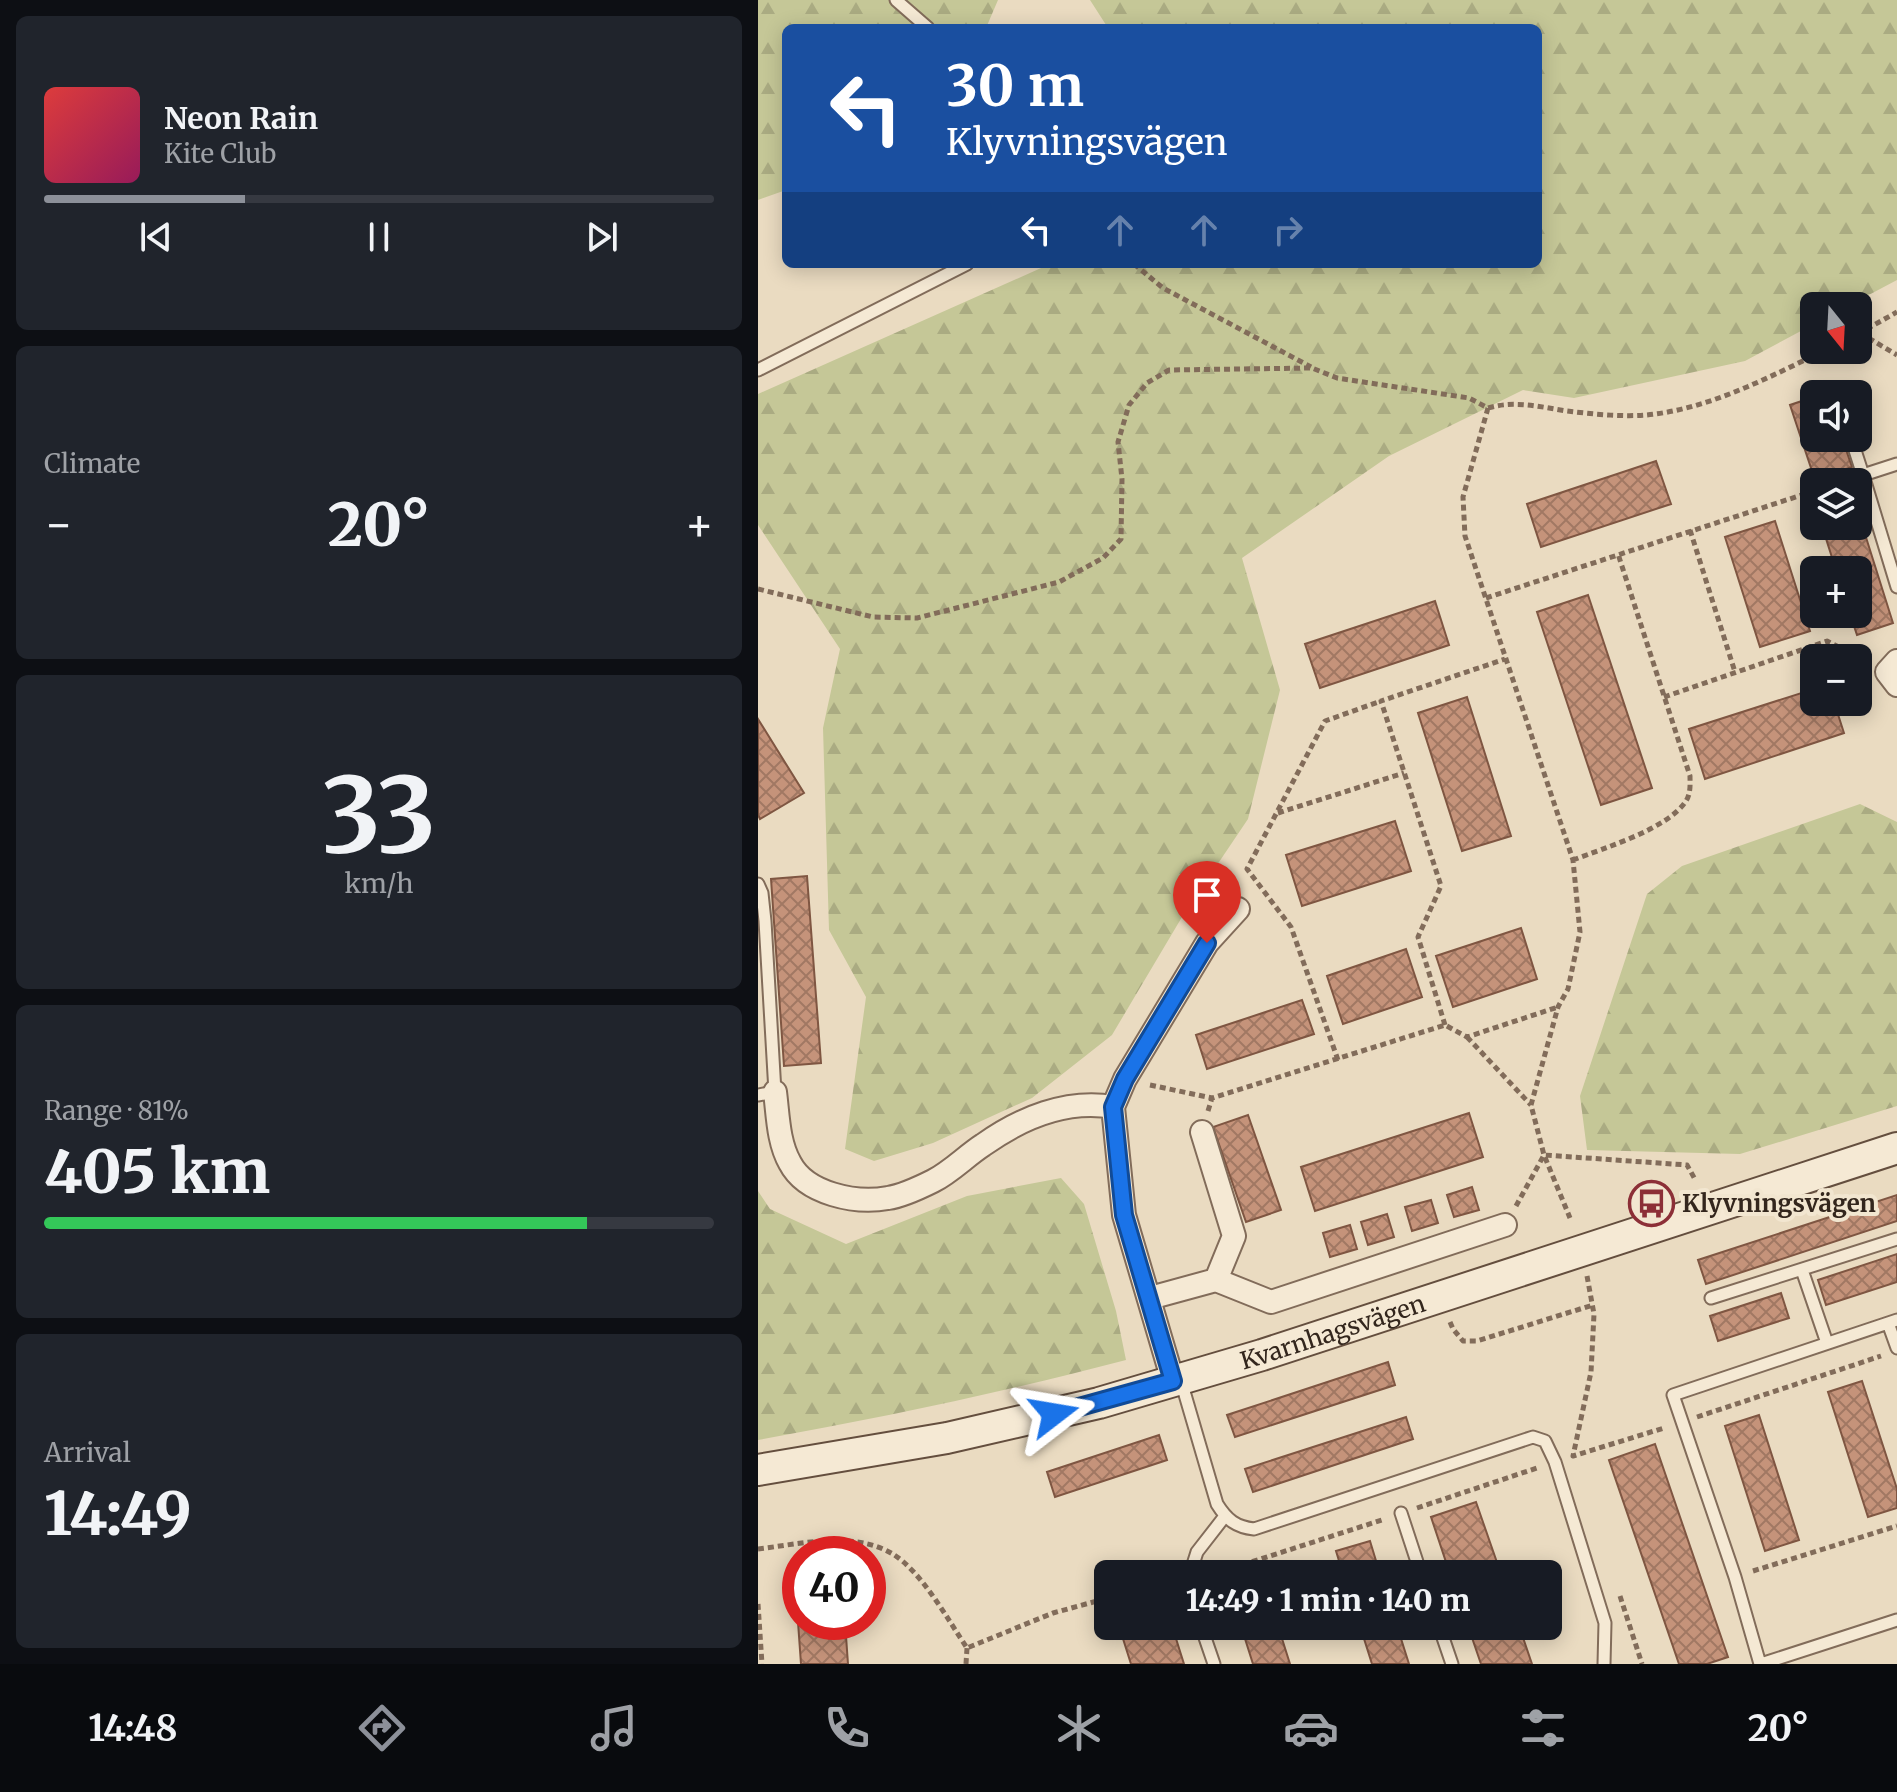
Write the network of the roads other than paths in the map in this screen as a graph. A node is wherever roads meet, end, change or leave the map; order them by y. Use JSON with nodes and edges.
{"nodes":[{"id":1,"x":896,"y":0,"type":"edge"},
{"id":2,"x":923,"y":24,"type":"edge"},
{"id":3,"x":959,"y":268,"type":"edge"},
{"id":4,"x":758,"y":370,"type":"edge"},
{"id":5,"x":1897,"y":464,"type":"edge"},
{"id":6,"x":1872,"y":472,"type":"edge"},
{"id":7,"x":1872,"y":505,"type":"edge"},
{"id":8,"x":1897,"y":587,"type":"edge"},
{"id":9,"x":758,"y":884,"type":"edge"},
{"id":10,"x":1238,"y":909,"type":"dead end"},
{"id":11,"x":766,"y":1093,"type":"edge"},
{"id":12,"x":1113,"y":1107,"type":"junction"},
{"id":13,"x":1202,"y":1132,"type":"road end"},
{"id":14,"x":1897,"y":1148,"type":"edge"},
{"id":15,"x":1505,"y":1225,"type":"road end"},
{"id":16,"x":1897,"y":1239,"type":"edge"},
{"id":17,"x":1802,"y":1270,"type":"junction"},
{"id":18,"x":1216,"y":1280,"type":"junction"},
{"id":19,"x":1150,"y":1298,"type":"junction"},
{"id":20,"x":1711,"y":1298,"type":"dead end"},
{"id":21,"x":1892,"y":1321,"type":"edge"},
{"id":22,"x":1827,"y":1343,"type":"junction"},
{"id":23,"x":1897,"y":1348,"type":"edge"},
{"id":24,"x":1176,"y":1380,"type":"junction"},
{"id":25,"x":758,"y":1470,"type":"edge"},
{"id":26,"x":1401,"y":1513,"type":"dead end"},
{"id":27,"x":1225,"y":1516,"type":"junction"},
{"id":28,"x":1194,"y":1560,"type":"edge"},
{"id":29,"x":1416,"y":1560,"type":"edge"},
{"id":30,"x":1897,"y":1620,"type":"edge"},
{"id":31,"x":1206,"y":1640,"type":"edge"},
{"id":32,"x":1444,"y":1640,"type":"edge"},
{"id":33,"x":1783,"y":1660,"type":"edge"},
{"id":34,"x":1214,"y":1664,"type":"edge"},
{"id":35,"x":1452,"y":1664,"type":"edge"},
{"id":36,"x":1604,"y":1664,"type":"edge"},
{"id":37,"x":1760,"y":1664,"type":"edge"}],
"edges":[{"from":1,"to":2,"type":"lane"},
{"from":3,"to":4,"type":"lane"},
{"from":5,"to":6,"type":"lane"},
{"from":7,"to":8,"type":"lane"},
{"from":9,"to":11,"type":"lane"},
{"from":10,"to":12,"type":"street"},
{"from":11,"to":12,"type":"street"},
{"from":12,"to":19,"type":"street"},
{"from":13,"to":18,"type":"street"},
{"from":14,"to":24,"type":"street","name":"Kvarnhagsvägen"},
{"from":15,"to":18,"type":"street"},
{"from":16,"to":17,"type":"lane"},
{"from":17,"to":20,"type":"lane"},
{"from":17,"to":22,"type":"lane"},
{"from":18,"to":19,"type":"street"},
{"from":19,"to":24,"type":"street"},
{"from":21,"to":22,"type":"lane"},
{"from":21,"to":23,"type":"lane"},
{"from":22,"to":37,"type":"lane"},
{"from":24,"to":25,"type":"street","name":"Kvarnhagsvägen"},
{"from":24,"to":27,"type":"lane"},
{"from":26,"to":29,"type":"lane"},
{"from":27,"to":28,"type":"lane"},
{"from":27,"to":36,"type":"lane"},
{"from":30,"to":33,"type":"lane"},
{"from":31,"to":34,"type":"lane"},
{"from":32,"to":35,"type":"lane"},
{"from":33,"to":37,"type":"lane"}]}
